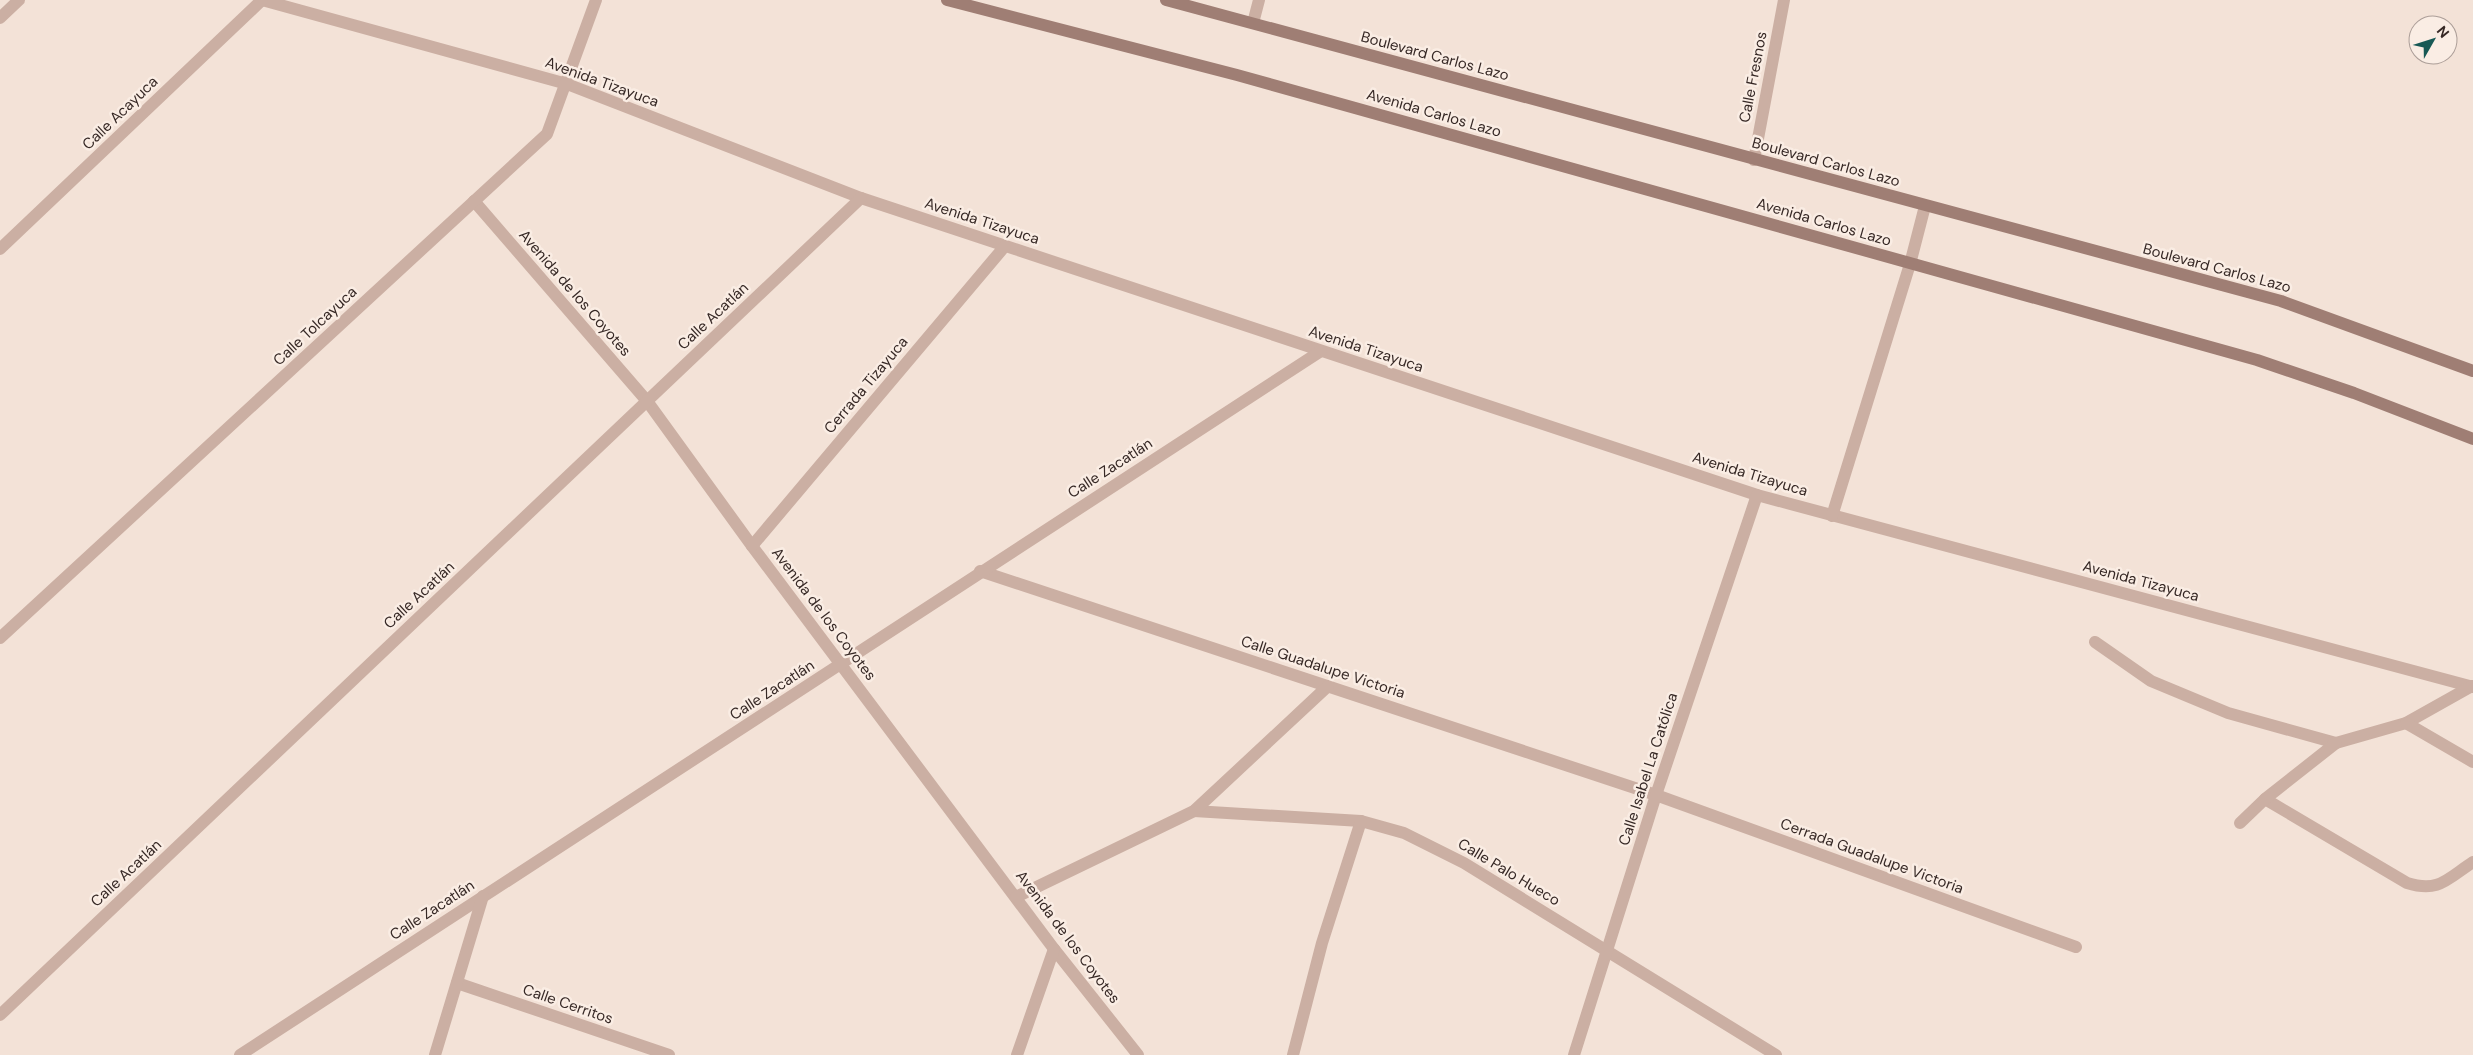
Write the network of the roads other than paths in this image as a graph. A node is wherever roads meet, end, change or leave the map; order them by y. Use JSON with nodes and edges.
{"nodes":[{"id":1,"x":19,"y":0,"type":"edge"},
{"id":2,"x":262,"y":0,"type":"edge"},
{"id":3,"x":596,"y":0,"type":"edge"},
{"id":4,"x":947,"y":0,"type":"edge"},
{"id":5,"x":1166,"y":0,"type":"edge"},
{"id":6,"x":1259,"y":0,"type":"edge"},
{"id":7,"x":1784,"y":0,"type":"edge"},
{"id":8,"x":0,"y":18,"type":"edge"},
{"id":9,"x":1252,"y":23,"type":"junction"},
{"id":10,"x":567,"y":84,"type":"junction"},
{"id":11,"x":1754,"y":160,"type":"junction"},
{"id":12,"x":861,"y":198,"type":"junction"},
{"id":13,"x":474,"y":201,"type":"junction"},
{"id":14,"x":1924,"y":206,"type":"junction"},
{"id":15,"x":1005,"y":246,"type":"junction"},
{"id":16,"x":0,"y":249,"type":"edge"},
{"id":17,"x":1910,"y":264,"type":"junction"},
{"id":18,"x":1320,"y":351,"type":"junction"},
{"id":19,"x":2473,"y":371,"type":"edge"},
{"id":20,"x":647,"y":401,"type":"junction"},
{"id":21,"x":2473,"y":439,"type":"edge"},
{"id":22,"x":1757,"y":495,"type":"junction"},
{"id":23,"x":1832,"y":516,"type":"junction"},
{"id":24,"x":752,"y":546,"type":"junction"},
{"id":25,"x":980,"y":571,"type":"junction"},
{"id":26,"x":0,"y":638,"type":"edge"},
{"id":27,"x":2095,"y":642,"type":"dead end"},
{"id":28,"x":841,"y":665,"type":"junction"},
{"id":29,"x":1328,"y":686,"type":"junction"},
{"id":30,"x":2472,"y":686,"type":"edge"},
{"id":31,"x":2406,"y":723,"type":"junction"},
{"id":32,"x":2336,"y":743,"type":"junction"},
{"id":33,"x":2473,"y":762,"type":"edge"},
{"id":34,"x":1656,"y":795,"type":"junction"},
{"id":35,"x":2265,"y":799,"type":"junction"},
{"id":36,"x":1194,"y":810,"type":"junction"},
{"id":37,"x":1361,"y":820,"type":"junction"},
{"id":38,"x":2240,"y":823,"type":"dead end"},
{"id":39,"x":2473,"y":862,"type":"edge"},
{"id":40,"x":483,"y":896,"type":"junction"},
{"id":41,"x":1016,"y":897,"type":"junction"},
{"id":42,"x":2076,"y":947,"type":"dead end"},
{"id":43,"x":1054,"y":949,"type":"junction"},
{"id":44,"x":1607,"y":950,"type":"junction"},
{"id":45,"x":457,"y":983,"type":"junction"},
{"id":46,"x":0,"y":1015,"type":"edge"},
{"id":47,"x":240,"y":1055,"type":"edge"},
{"id":48,"x":435,"y":1055,"type":"edge"},
{"id":49,"x":669,"y":1055,"type":"edge"},
{"id":50,"x":1017,"y":1055,"type":"edge"},
{"id":51,"x":1138,"y":1055,"type":"edge"},
{"id":52,"x":1293,"y":1055,"type":"edge"},
{"id":53,"x":1574,"y":1055,"type":"edge"},
{"id":54,"x":1776,"y":1055,"type":"edge"}],
"edges":[{"from":1,"to":8,"type":"street"},
{"from":2,"to":10,"type":"street","name":"Avenida Tizayuca"},
{"from":2,"to":16,"type":"street","name":"Calle Acayuca"},
{"from":3,"to":10,"type":"street","name":"Calle Tolcayuca"},
{"from":4,"to":17,"type":"main road","name":"Avenida Carlos Lazo"},
{"from":5,"to":9,"type":"main road","name":"Boulevard Carlos Lazo"},
{"from":6,"to":9,"type":"street"},
{"from":7,"to":11,"type":"street","name":"Calle Fresnos"},
{"from":9,"to":11,"type":"main road","name":"Boulevard Carlos Lazo"},
{"from":10,"to":12,"type":"street","name":"Avenida Tizayuca"},
{"from":10,"to":13,"type":"street","name":"Calle Tolcayuca"},
{"from":11,"to":14,"type":"main road","name":"Boulevard Carlos Lazo"},
{"from":12,"to":15,"type":"street","name":"Avenida Tizayuca"},
{"from":12,"to":20,"type":"street","name":"Calle Acatlán"},
{"from":13,"to":20,"type":"street","name":"Avenida de los Coyotes"},
{"from":13,"to":26,"type":"street","name":"Calle Tolcayuca"},
{"from":14,"to":17,"type":"street"},
{"from":14,"to":19,"type":"main road","name":"Boulevard Carlos Lazo"},
{"from":15,"to":18,"type":"street","name":"Avenida Tizayuca"},
{"from":15,"to":24,"type":"street","name":"Cerrada Tizayuca"},
{"from":17,"to":21,"type":"main road"},
{"from":17,"to":23,"type":"street"},
{"from":18,"to":22,"type":"street","name":"Avenida Tizayuca"},
{"from":18,"to":25,"type":"street","name":"Calle Zacatlán"},
{"from":20,"to":24,"type":"street","name":"Avenida de los Coyotes"},
{"from":20,"to":46,"type":"street","name":"Calle Acatlán"},
{"from":22,"to":23,"type":"street","name":"Avenida Tizayuca"},
{"from":22,"to":34,"type":"street","name":"Calle Isabel La Católica"},
{"from":23,"to":30,"type":"street","name":"Avenida Tizayuca"},
{"from":24,"to":28,"type":"street","name":"Avenida de los Coyotes"},
{"from":25,"to":28,"type":"street","name":"Calle Zacatlán"},
{"from":25,"to":29,"type":"street","name":"Calle Guadalupe Victoria"},
{"from":27,"to":32,"type":"street"},
{"from":28,"to":40,"type":"street","name":"Calle Zacatlán"},
{"from":28,"to":41,"type":"street","name":"Avenida de los Coyotes"},
{"from":29,"to":34,"type":"street","name":"Calle Guadalupe Victoria"},
{"from":29,"to":36,"type":"street"},
{"from":30,"to":31,"type":"street"},
{"from":31,"to":32,"type":"street"},
{"from":31,"to":33,"type":"street"},
{"from":32,"to":35,"type":"street"},
{"from":34,"to":42,"type":"street","name":"Cerrada Guadalupe Victoria"},
{"from":34,"to":44,"type":"street","name":"Calle Isabel La Católica"},
{"from":35,"to":38,"type":"street"},
{"from":35,"to":39,"type":"street"},
{"from":36,"to":37,"type":"street","name":"Calle Palo Hueco"},
{"from":36,"to":41,"type":"street"},
{"from":37,"to":44,"type":"street","name":"Calle Palo Hueco"},
{"from":37,"to":52,"type":"street"},
{"from":40,"to":45,"type":"street"},
{"from":40,"to":47,"type":"street","name":"Calle Zacatlán"},
{"from":41,"to":43,"type":"street","name":"Avenida de los Coyotes"},
{"from":43,"to":50,"type":"street"},
{"from":43,"to":51,"type":"street","name":"Avenida de los Coyotes"},
{"from":44,"to":53,"type":"street","name":"Calle Isabel La Católica"},
{"from":44,"to":54,"type":"street","name":"Calle Palo Hueco"},
{"from":45,"to":48,"type":"street"},
{"from":45,"to":49,"type":"street","name":"Calle Cerritos"}]}
